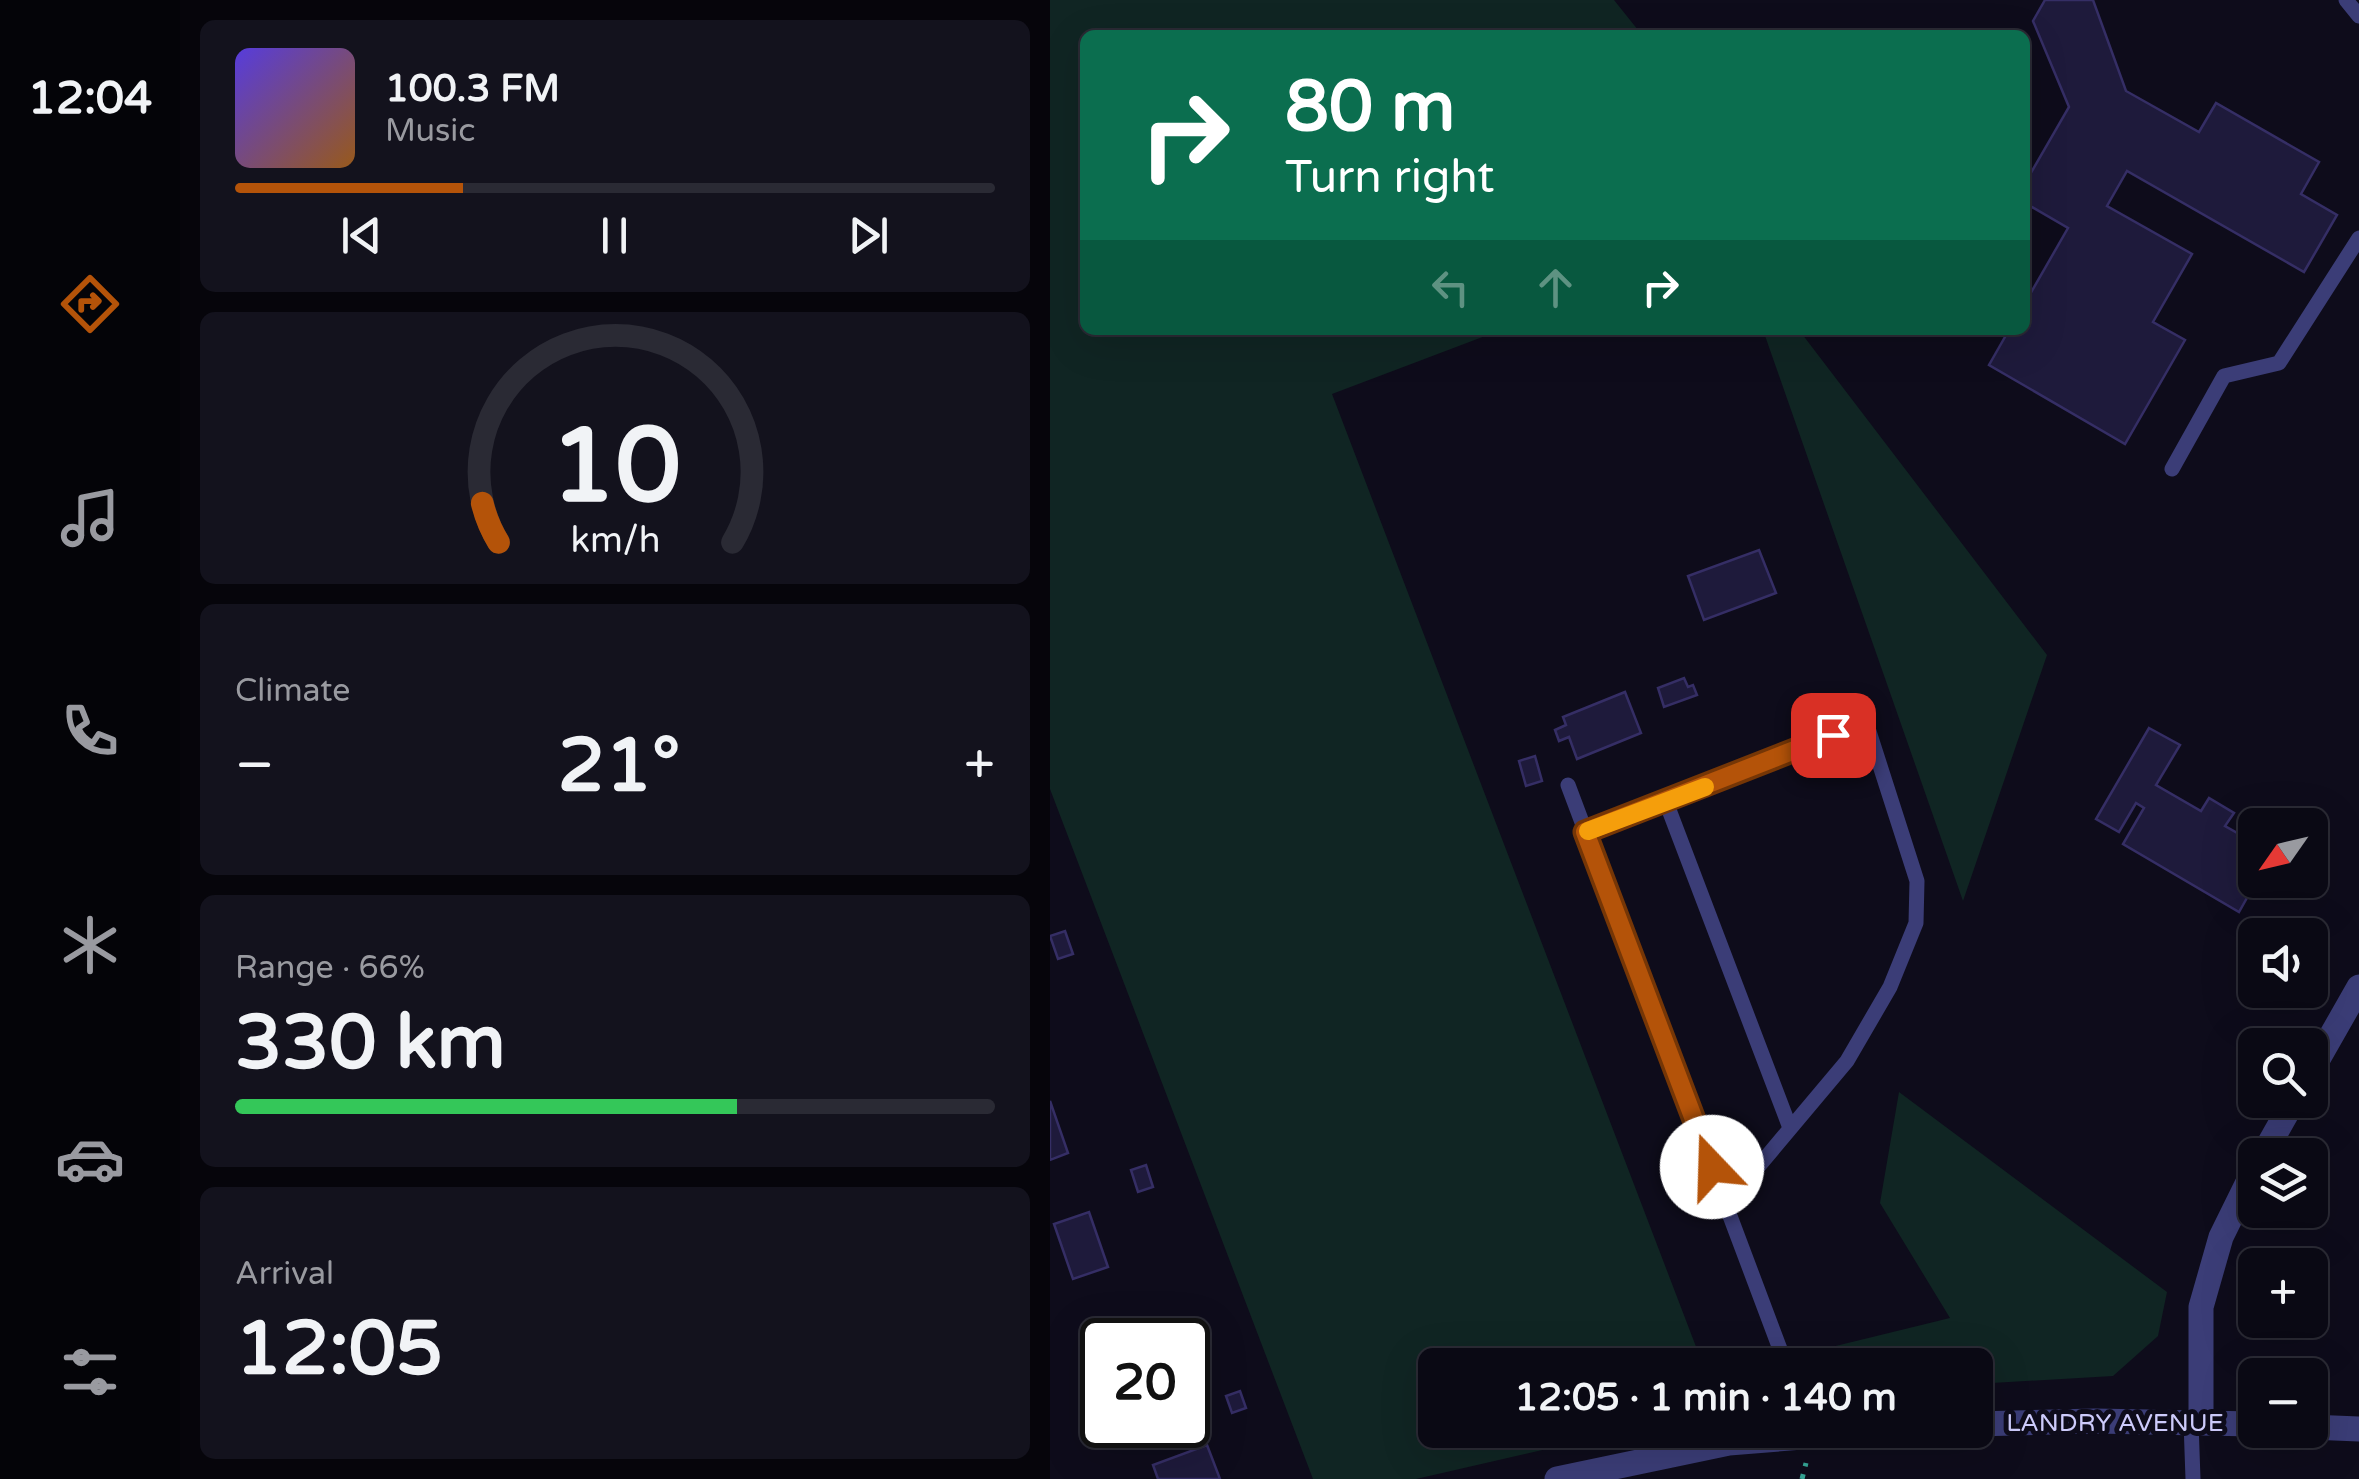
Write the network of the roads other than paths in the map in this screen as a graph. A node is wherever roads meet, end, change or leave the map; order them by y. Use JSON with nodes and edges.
{"nodes":[{"id":1,"x":2346,"y":0,"type":"edge"},
{"id":2,"x":2359,"y":16,"type":"edge"},
{"id":3,"x":2359,"y":238,"type":"edge"},
{"id":4,"x":2172,"y":470,"type":"dead end"},
{"id":5,"x":1568,"y":784,"type":"dead end"},
{"id":6,"x":1666,"y":802,"type":"junction"},
{"id":7,"x":1585,"y":832,"type":"junction"},
{"id":8,"x":2359,"y":987,"type":"edge"},
{"id":9,"x":2328,"y":1041,"type":"edge"},
{"id":10,"x":1790,"y":1128,"type":"junction"},
{"id":11,"x":2238,"y":1202,"type":"edge"},
{"id":12,"x":1726,"y":1204,"type":"junction"},
{"id":13,"x":1780,"y":1348,"type":"edge"},
{"id":14,"x":2196,"y":1422,"type":"junction"},
{"id":15,"x":2238,"y":1423,"type":"edge"},
{"id":16,"x":1993,"y":1424,"type":"edge"},
{"id":17,"x":2328,"y":1428,"type":"edge"},
{"id":18,"x":2359,"y":1429,"type":"edge"},
{"id":19,"x":1705,"y":1448,"type":"edge"},
{"id":20,"x":1558,"y":1479,"type":"edge"},
{"id":21,"x":2193,"y":1479,"type":"edge"}],
"edges":[{"from":1,"to":2,"type":"lane"},
{"from":3,"to":4,"type":"lane"},
{"from":5,"to":7,"type":"lane"},
{"from":6,"to":7,"type":"lane"},
{"from":6,"to":10,"type":"lane"},
{"from":6,"to":10,"type":"lane"},
{"from":7,"to":12,"type":"lane"},
{"from":8,"to":9,"type":"street"},
{"from":10,"to":12,"type":"lane"},
{"from":11,"to":14,"type":"street"},
{"from":12,"to":13,"type":"lane"},
{"from":14,"to":15,"type":"street","name":"LANDRY AVENUE"},
{"from":14,"to":16,"type":"street","name":"LANDRY AVENUE"},
{"from":14,"to":21,"type":"lane"},
{"from":17,"to":18,"type":"street"},
{"from":19,"to":20,"type":"street"}]}
